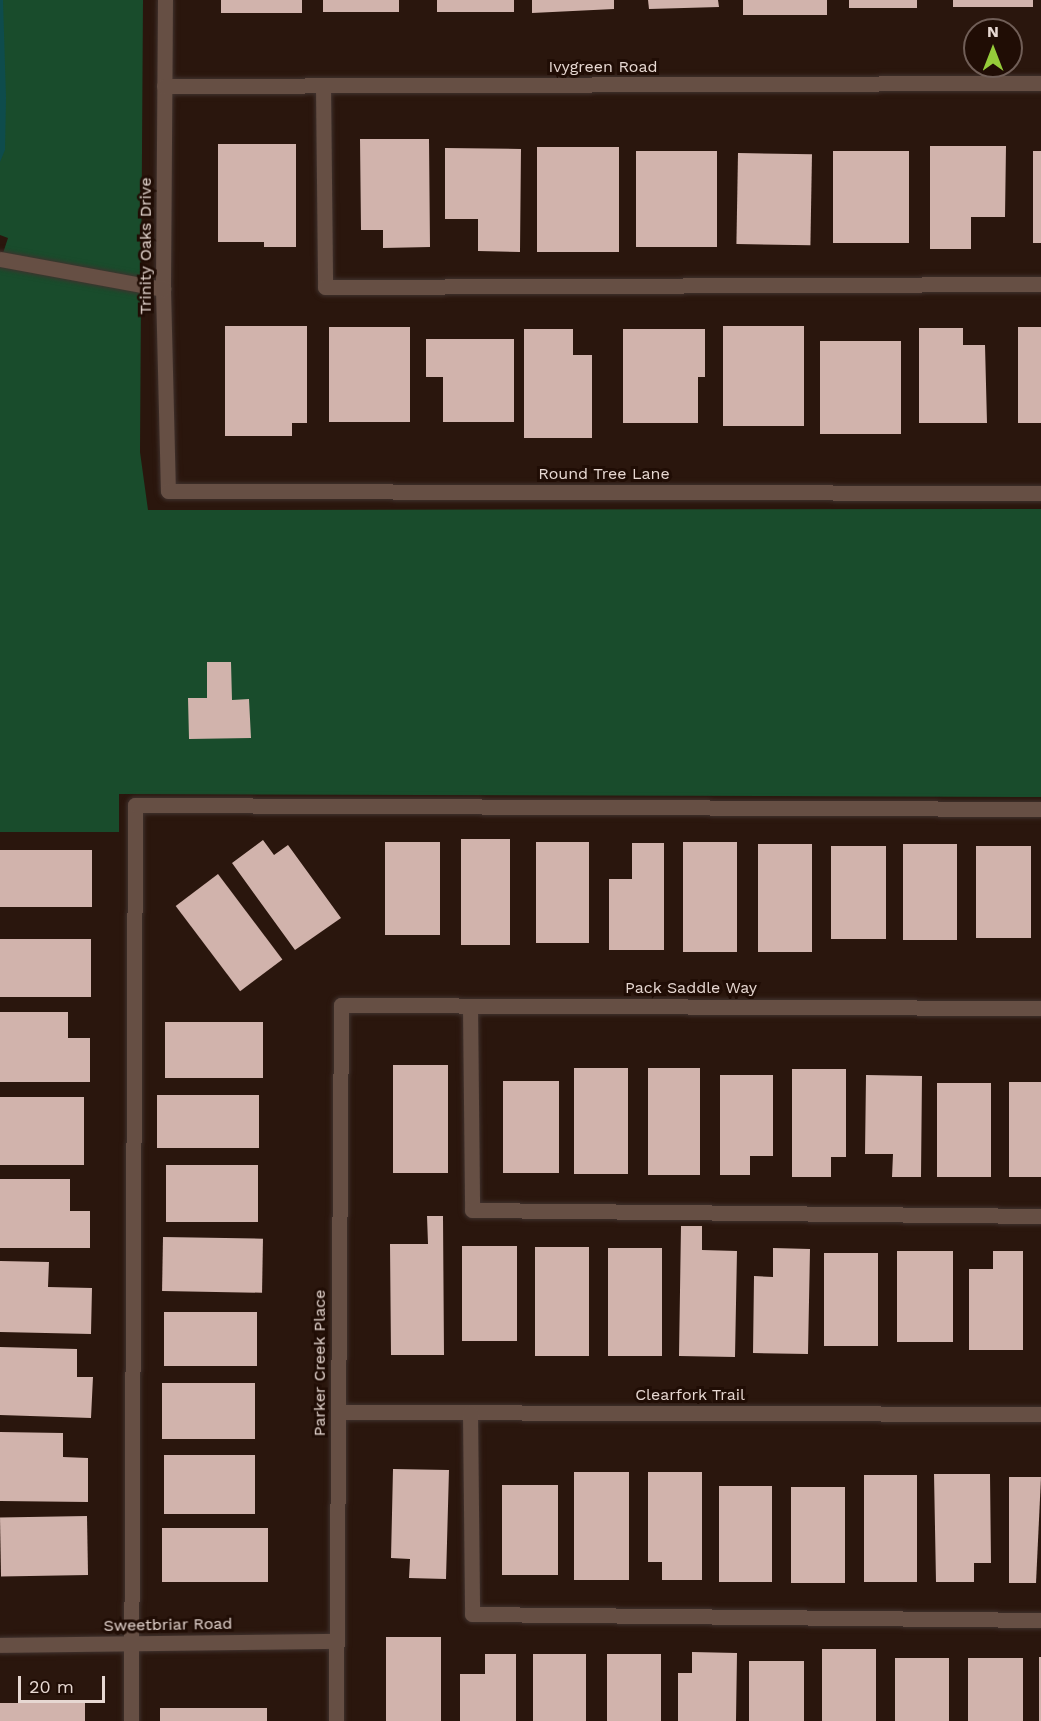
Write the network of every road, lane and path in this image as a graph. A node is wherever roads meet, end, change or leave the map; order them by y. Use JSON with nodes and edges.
{"nodes":[{"id":1,"x":165,"y":0,"type":"edge"},
{"id":2,"x":1041,"y":83,"type":"edge"},
{"id":3,"x":164,"y":86,"type":"junction"},
{"id":4,"x":323,"y":86,"type":"junction"},
{"id":5,"x":0,"y":260,"type":"edge"},
{"id":6,"x":1041,"y":284,"type":"edge"},
{"id":7,"x":163,"y":289,"type":"junction"},
{"id":8,"x":168,"y":491,"type":"joint"},
{"id":9,"x":1041,"y":493,"type":"edge"},
{"id":10,"x":1041,"y":809,"type":"edge"},
{"id":11,"x":341,"y":1005,"type":"joint"},
{"id":12,"x":470,"y":1006,"type":"junction"},
{"id":13,"x":1041,"y":1008,"type":"edge"},
{"id":14,"x":1041,"y":1216,"type":"edge"},
{"id":15,"x":338,"y":1412,"type":"junction"},
{"id":16,"x":470,"y":1412,"type":"junction"},
{"id":17,"x":1041,"y":1414,"type":"edge"},
{"id":18,"x":1041,"y":1620,"type":"edge"},
{"id":19,"x":336,"y":1641,"type":"junction"},
{"id":20,"x":131,"y":1644,"type":"junction"},
{"id":21,"x":0,"y":1645,"type":"edge"},
{"id":22,"x":131,"y":1721,"type":"edge"},
{"id":23,"x":336,"y":1721,"type":"edge"}],
"edges":[{"from":1,"to":3,"type":"street","name":"Trinity Oaks Drive"},
{"from":2,"to":4,"type":"street","name":"Ivygreen Road"},
{"from":3,"to":4,"type":"street","name":"Ivygreen Road"},
{"from":3,"to":7,"type":"street","name":"Trinity Oaks Drive"},
{"from":4,"to":6,"type":"street"},
{"from":5,"to":7,"type":"street"},
{"from":7,"to":8,"type":"street","name":"Trinity Oaks Drive"},
{"from":8,"to":9,"type":"street","name":"Round Tree Lane"},
{"from":10,"to":20,"type":"street"},
{"from":11,"to":12,"type":"street","name":"Pack Saddle Way"},
{"from":11,"to":15,"type":"street","name":"Parker Creek Place"},
{"from":12,"to":13,"type":"street","name":"Pack Saddle Way"},
{"from":12,"to":14,"type":"street"},
{"from":15,"to":16,"type":"street","name":"Clearfork Trail"},
{"from":15,"to":19,"type":"street","name":"Parker Creek Place"},
{"from":16,"to":17,"type":"street","name":"Clearfork Trail"},
{"from":16,"to":18,"type":"street"},
{"from":19,"to":20,"type":"street","name":"Sweetbriar Road"},
{"from":19,"to":23,"type":"street","name":"Parker Creek Place"},
{"from":20,"to":21,"type":"street","name":"Sweetbriar Road"},
{"from":20,"to":22,"type":"street"}]}
